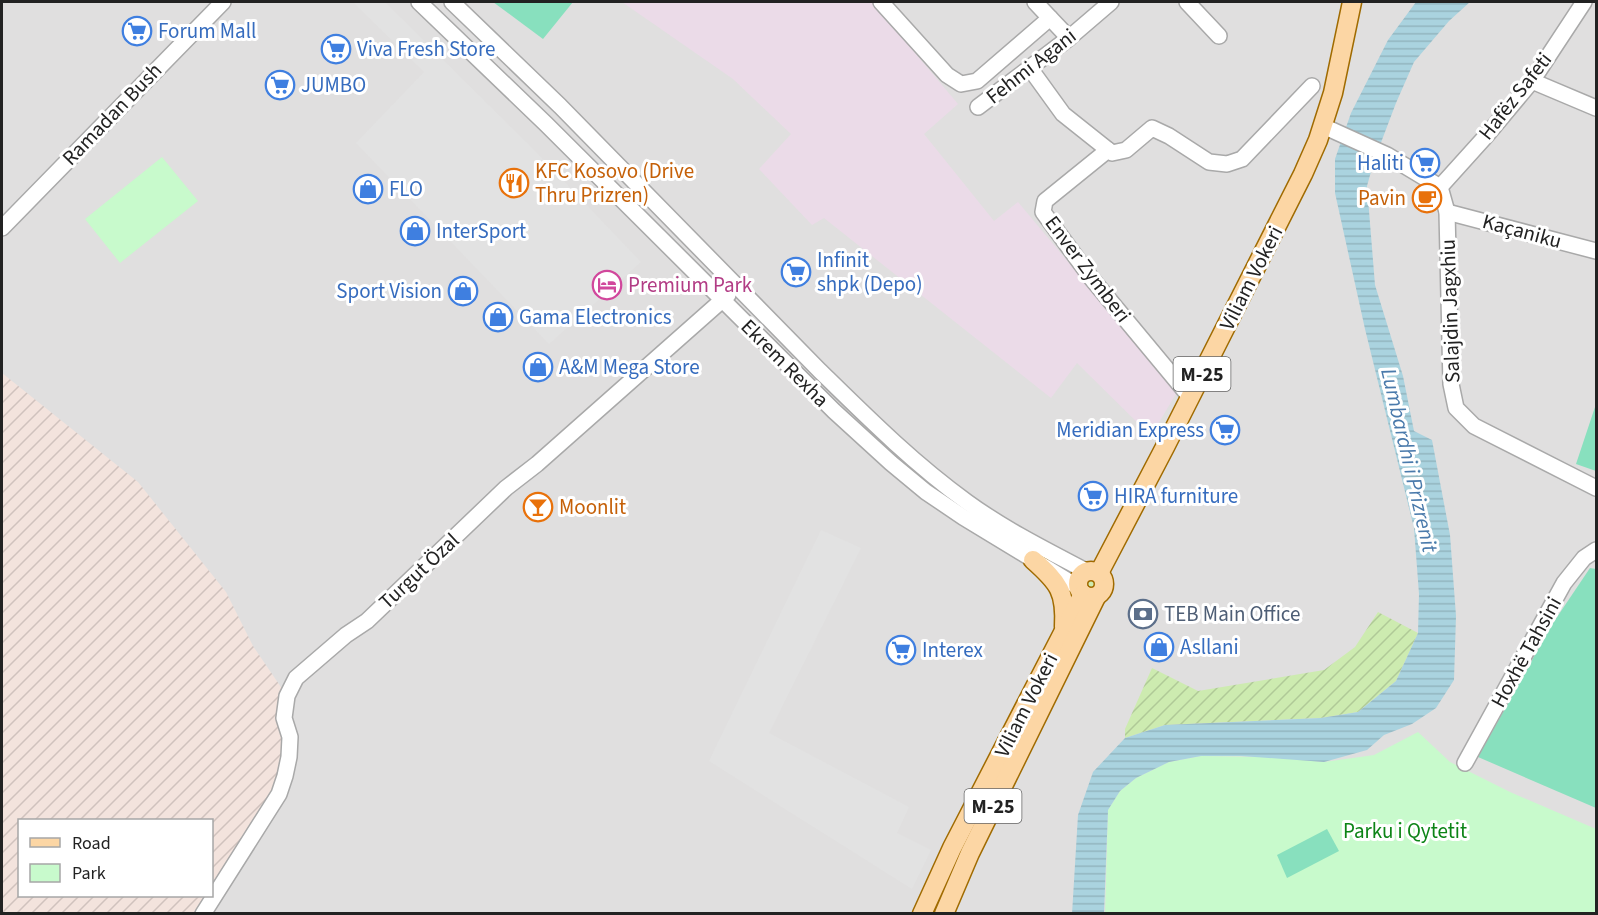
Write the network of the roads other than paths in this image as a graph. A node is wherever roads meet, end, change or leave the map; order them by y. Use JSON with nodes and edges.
{"nodes":[{"id":1,"x":223,"y":2,"type":"edge"},
{"id":2,"x":418,"y":2,"type":"edge"},
{"id":3,"x":452,"y":2,"type":"edge"},
{"id":4,"x":881,"y":2,"type":"edge"},
{"id":5,"x":1035,"y":2,"type":"edge"},
{"id":6,"x":1111,"y":2,"type":"edge"},
{"id":7,"x":1187,"y":2,"type":"edge"},
{"id":8,"x":1352,"y":2,"type":"edge"},
{"id":9,"x":1584,"y":2,"type":"edge"},
{"id":10,"x":1050,"y":18,"type":"junction"},
{"id":11,"x":1219,"y":36,"type":"dead end"},
{"id":12,"x":1069,"y":38,"type":"junction"},
{"id":13,"x":1029,"y":68,"type":"junction"},
{"id":14,"x":1532,"y":81,"type":"junction"},
{"id":15,"x":1312,"y":86,"type":"dead end"},
{"id":16,"x":978,"y":107,"type":"dead end"},
{"id":17,"x":1596,"y":108,"type":"edge"},
{"id":18,"x":1330,"y":128,"type":"junction"},
{"id":19,"x":1108,"y":150,"type":"junction"},
{"id":20,"x":1440,"y":187,"type":"junction"},
{"id":21,"x":1447,"y":212,"type":"junction"},
{"id":22,"x":2,"y":228,"type":"edge"},
{"id":23,"x":1596,"y":251,"type":"edge"},
{"id":24,"x":736,"y":287,"type":"junction"},
{"id":25,"x":721,"y":300,"type":"junction"},
{"id":26,"x":1191,"y":397,"type":"junction"},
{"id":27,"x":1596,"y":488,"type":"edge"},
{"id":28,"x":1596,"y":550,"type":"edge"},
{"id":29,"x":1033,"y":560,"type":"junction"},
{"id":30,"x":1088,"y":584,"type":"junction"},
{"id":31,"x":1064,"y":631,"type":"junction"},
{"id":32,"x":1465,"y":763,"type":"dead end"},
{"id":33,"x":203,"y":914,"type":"edge"},
{"id":34,"x":922,"y":914,"type":"edge"},
{"id":35,"x":944,"y":914,"type":"edge"}],
"edges":[{"from":1,"to":22,"type":"street","name":"Ramadan Bush"},
{"from":2,"to":25,"type":"street","name":"Ekrem Rexha"},
{"from":3,"to":24,"type":"street","name":"Ekrem Rexha"},
{"from":4,"to":10,"type":"street"},
{"from":5,"to":10,"type":"street"},
{"from":6,"to":12,"type":"street","name":"Fehmi Agani"},
{"from":7,"to":11,"type":"street"},
{"from":8,"to":18,"type":"main road","name":"Viliam Vokeri","number":"M-25"},
{"from":9,"to":14,"type":"street","name":"Hafëz Safeti"},
{"from":10,"to":12,"type":"street"},
{"from":12,"to":13,"type":"street","name":"Fehmi Agani"},
{"from":13,"to":16,"type":"street","name":"Fehmi Agani"},
{"from":13,"to":19,"type":"street"},
{"from":14,"to":17,"type":"street"},
{"from":14,"to":20,"type":"street","name":"Hafëz Safeti"},
{"from":15,"to":19,"type":"street"},
{"from":18,"to":20,"type":"street"},
{"from":18,"to":26,"type":"main road","name":"Viliam Vokeri","number":"M-25"},
{"from":19,"to":26,"type":"street","name":"Enver Zymberi"},
{"from":20,"to":21,"type":"street","name":"Salajdin Jagxhiu"},
{"from":21,"to":23,"type":"street","name":"Kaçaniku"},
{"from":21,"to":27,"type":"street","name":"Salajdin Jagxhiu"},
{"from":24,"to":25,"type":"street","name":"Turgut Özal"},
{"from":24,"to":30,"type":"street","name":"Ekrem Rexha"},
{"from":25,"to":29,"type":"street","name":"Ekrem Rexha"},
{"from":25,"to":33,"type":"street","name":"Turgut Özal"},
{"from":26,"to":30,"type":"main road","name":"Viliam Vokeri","number":"M-25"},
{"from":28,"to":32,"type":"street","name":"Hoxhë Tahsini"},
{"from":29,"to":30,"type":"street","name":"Ekrem Rexha"},
{"from":29,"to":31,"type":"main road"},
{"from":30,"to":31,"type":"main road","name":"Viliam Vokeri","number":"M-25"},
{"from":30,"to":35,"type":"main road","name":"Viliam Vokeri","number":"M-25"},
{"from":31,"to":34,"type":"main road","name":"Viliam Vokeri","number":"M-25"}]}
